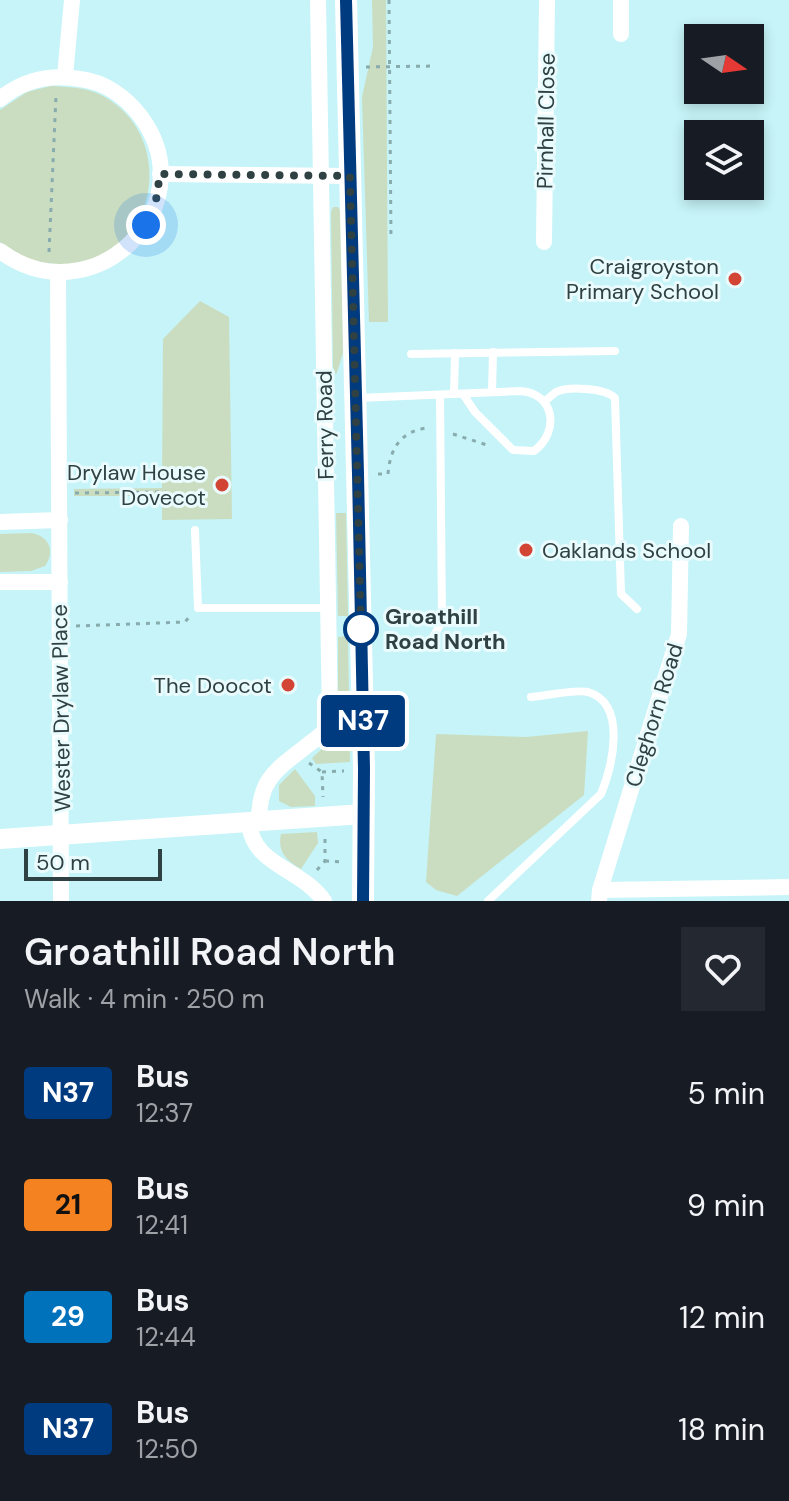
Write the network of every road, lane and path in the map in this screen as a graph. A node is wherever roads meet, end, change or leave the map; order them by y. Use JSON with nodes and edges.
{"nodes":[{"id":1,"x":72,"y":0,"type":"edge"},
{"id":2,"x":318,"y":0,"type":"edge"},
{"id":3,"x":346,"y":0,"type":"edge"},
{"id":4,"x":389,"y":0,"type":"edge"},
{"id":5,"x":547,"y":0,"type":"edge"},
{"id":6,"x":621,"y":0,"type":"edge"},
{"id":7,"x":621,"y":34,"type":"dead end"},
{"id":8,"x":435,"y":66,"type":"dead end"},
{"id":9,"x":389,"y":67,"type":"junction"},
{"id":10,"x":347,"y":68,"type":"junction"},
{"id":11,"x":61,"y":76,"type":"junction"},
{"id":12,"x":0,"y":99,"type":"edge"},
{"id":13,"x":160,"y":174,"type":"junction"},
{"id":14,"x":322,"y":176,"type":"junction"},
{"id":15,"x":350,"y":176,"type":"junction"},
{"id":16,"x":391,"y":240,"type":"dead end"},
{"id":17,"x":544,"y":242,"type":"dead end"},
{"id":18,"x":0,"y":251,"type":"edge"},
{"id":19,"x":53,"y":272,"type":"junction"},
{"id":20,"x":615,"y":351,"type":"dead end"},
{"id":21,"x":493,"y":352,"type":"junction"},
{"id":22,"x":455,"y":353,"type":"junction"},
{"id":23,"x":411,"y":354,"type":"dead end"},
{"id":24,"x":492,"y":392,"type":"junction"},
{"id":25,"x":458,"y":394,"type":"junction"},
{"id":26,"x":440,"y":395,"type":"junction"},
{"id":27,"x":356,"y":398,"type":"junction"},
{"id":28,"x":545,"y":401,"type":"junction"},
{"id":29,"x":166,"y":492,"type":"dead end"},
{"id":30,"x":60,"y":493,"type":"junction"},
{"id":31,"x":60,"y":520,"type":"junction"},
{"id":32,"x":0,"y":522,"type":"edge"},
{"id":33,"x":681,"y":526,"type":"dead end"},
{"id":34,"x":195,"y":530,"type":"dead end"},
{"id":35,"x":0,"y":582,"type":"edge"},
{"id":36,"x":60,"y":582,"type":"junction"},
{"id":37,"x":198,"y":608,"type":"junction"},
{"id":38,"x":327,"y":608,"type":"junction"},
{"id":39,"x":637,"y":609,"type":"dead end"},
{"id":40,"x":60,"y":627,"type":"junction"},
{"id":41,"x":429,"y":645,"type":"dead end"},
{"id":42,"x":531,"y":697,"type":"dead end"},
{"id":43,"x":364,"y":814,"type":"junction"},
{"id":44,"x":254,"y":821,"type":"junction"},
{"id":45,"x":62,"y":834,"type":"junction"},
{"id":46,"x":0,"y":839,"type":"edge"},
{"id":47,"x":789,"y":887,"type":"edge"},
{"id":48,"x":600,"y":895,"type":"edge"},
{"id":49,"x":61,"y":901,"type":"edge"},
{"id":50,"x":324,"y":901,"type":"edge"},
{"id":51,"x":363,"y":901,"type":"edge"},
{"id":52,"x":488,"y":901,"type":"edge"}],
"edges":[{"from":1,"to":11,"type":"street"},
{"from":2,"to":14,"type":"street","name":"Ferry Road"},
{"from":3,"to":10,"type":"main road","name":"Ferry Road"},
{"from":4,"to":9,"type":"path"},
{"from":5,"to":17,"type":"street","name":"Pirnhall Close"},
{"from":6,"to":7,"type":"street"},
{"from":8,"to":9,"type":"path"},
{"from":9,"to":10,"type":"path"},
{"from":9,"to":16,"type":"path"},
{"from":10,"to":15,"type":"main road","name":"Ferry Road"},
{"from":11,"to":12,"type":"street"},
{"from":11,"to":13,"type":"street"},
{"from":11,"to":19,"type":"path"},
{"from":13,"to":14,"type":"street"},
{"from":13,"to":19,"type":"street"},
{"from":14,"to":15,"type":"street"},
{"from":14,"to":38,"type":"street","name":"Ferry Road"},
{"from":15,"to":27,"type":"main road","name":"Ferry Road"},
{"from":18,"to":19,"type":"street"},
{"from":19,"to":30,"type":"street","name":"Wester Drylaw Place"},
{"from":20,"to":21,"type":"lane"},
{"from":21,"to":22,"type":"lane"},
{"from":21,"to":24,"type":"lane"},
{"from":22,"to":23,"type":"lane"},
{"from":22,"to":25,"type":"lane"},
{"from":24,"to":25,"type":"lane"},
{"from":24,"to":28,"type":"lane"},
{"from":25,"to":26,"type":"lane"},
{"from":25,"to":28,"type":"lane"},
{"from":26,"to":27,"type":"lane"},
{"from":26,"to":41,"type":"lane"},
{"from":27,"to":43,"type":"main road","name":"Ferry Road"},
{"from":28,"to":39,"type":"lane"},
{"from":29,"to":30,"type":"path"},
{"from":30,"to":31,"type":"street","name":"Wester Drylaw Place"},
{"from":31,"to":32,"type":"street"},
{"from":31,"to":36,"type":"street","name":"Wester Drylaw Place"},
{"from":33,"to":48,"type":"street","name":"Cleghorn Road"},
{"from":34,"to":37,"type":"lane"},
{"from":35,"to":36,"type":"street","name":"Wester Drylaw Place"},
{"from":36,"to":40,"type":"street","name":"Wester Drylaw Place"},
{"from":37,"to":38,"type":"lane"},
{"from":37,"to":40,"type":"path"},
{"from":38,"to":44,"type":"street","name":"Ferry Road"},
{"from":40,"to":45,"type":"street","name":"Wester Drylaw Place"},
{"from":42,"to":52,"type":"lane"},
{"from":43,"to":44,"type":"street"},
{"from":43,"to":51,"type":"main road","name":"Ferry Road"},
{"from":44,"to":45,"type":"street"},
{"from":44,"to":50,"type":"street"},
{"from":45,"to":46,"type":"street"},
{"from":45,"to":49,"type":"street","name":"Wester Drylaw Place"},
{"from":47,"to":48,"type":"street"}]}
